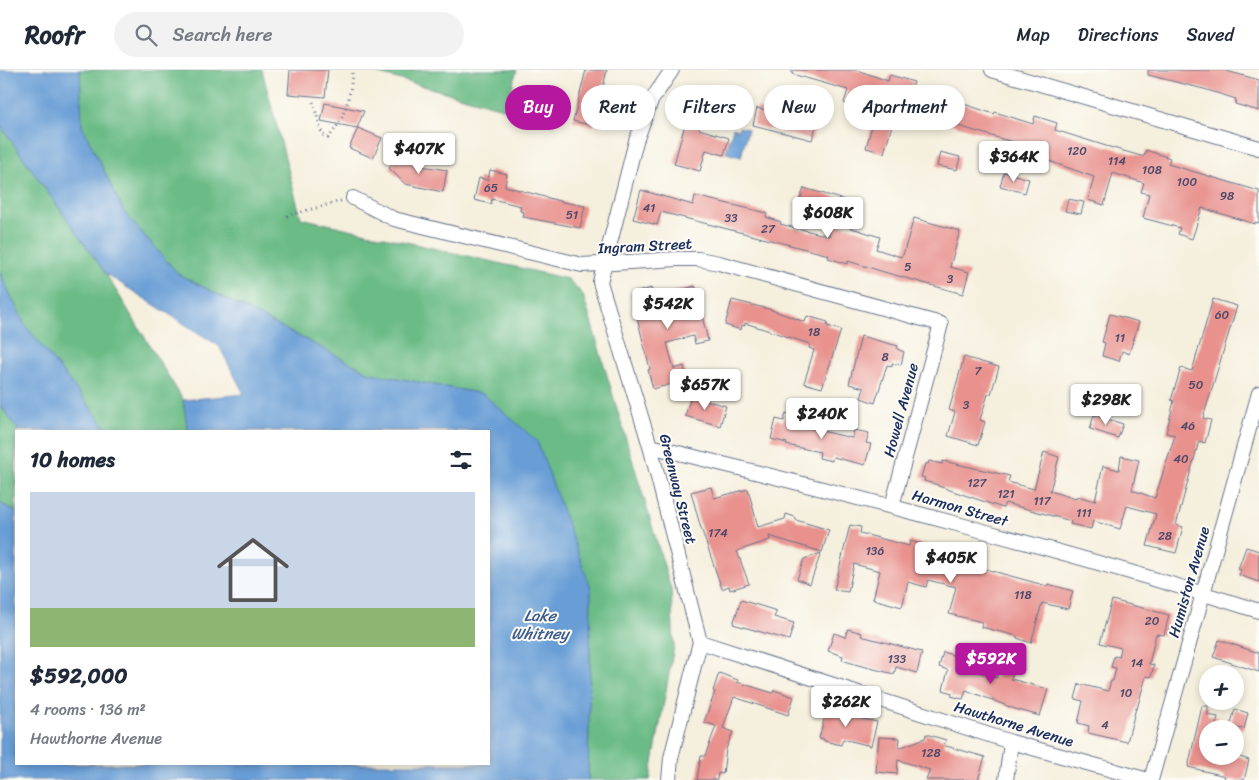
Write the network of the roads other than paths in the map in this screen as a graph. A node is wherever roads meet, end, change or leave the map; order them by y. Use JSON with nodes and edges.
{"nodes":[{"id":1,"x":672,"y":70,"type":"edge"},
{"id":2,"x":992,"y":70,"type":"edge"},
{"id":3,"x":1259,"y":148,"type":"edge"},
{"id":4,"x":353,"y":198,"type":"road end"},
{"id":5,"x":603,"y":264,"type":"junction"},
{"id":6,"x":941,"y":324,"type":"joint"},
{"id":7,"x":1258,"y":400,"type":"edge"},
{"id":8,"x":650,"y":446,"type":"junction"},
{"id":9,"x":892,"y":506,"type":"junction"},
{"id":10,"x":1203,"y":594,"type":"junction"},
{"id":11,"x":1259,"y":611,"type":"edge"},
{"id":12,"x":700,"y":642,"type":"junction"},
{"id":13,"x":1011,"y":742,"type":"junction"},
{"id":14,"x":669,"y":780,"type":"edge"},
{"id":15,"x":1006,"y":780,"type":"edge"},
{"id":16,"x":1149,"y":780,"type":"edge"}],
"edges":[{"from":1,"to":5,"type":"street","name":"Greenway Street"},
{"from":2,"to":3,"type":"street"},
{"from":4,"to":5,"type":"street","name":"Ingram Street"},
{"from":5,"to":6,"type":"street","name":"Ingram Street"},
{"from":5,"to":8,"type":"street","name":"Greenway Street"},
{"from":6,"to":9,"type":"street","name":"Howell Avenue"},
{"from":7,"to":10,"type":"street","name":"Humiston Avenue"},
{"from":8,"to":9,"type":"street","name":"Harmon Street"},
{"from":8,"to":12,"type":"street","name":"Greenway Street"},
{"from":9,"to":10,"type":"street","name":"Harmon Street"},
{"from":10,"to":11,"type":"street","name":"Harmon Street"},
{"from":10,"to":16,"type":"street","name":"Humiston Avenue"},
{"from":12,"to":13,"type":"street","name":"Hawthorne Avenue"},
{"from":12,"to":14,"type":"street","name":"Greenway Street"},
{"from":13,"to":15,"type":"street"},
{"from":13,"to":16,"type":"street","name":"Hawthorne Avenue"}]}
